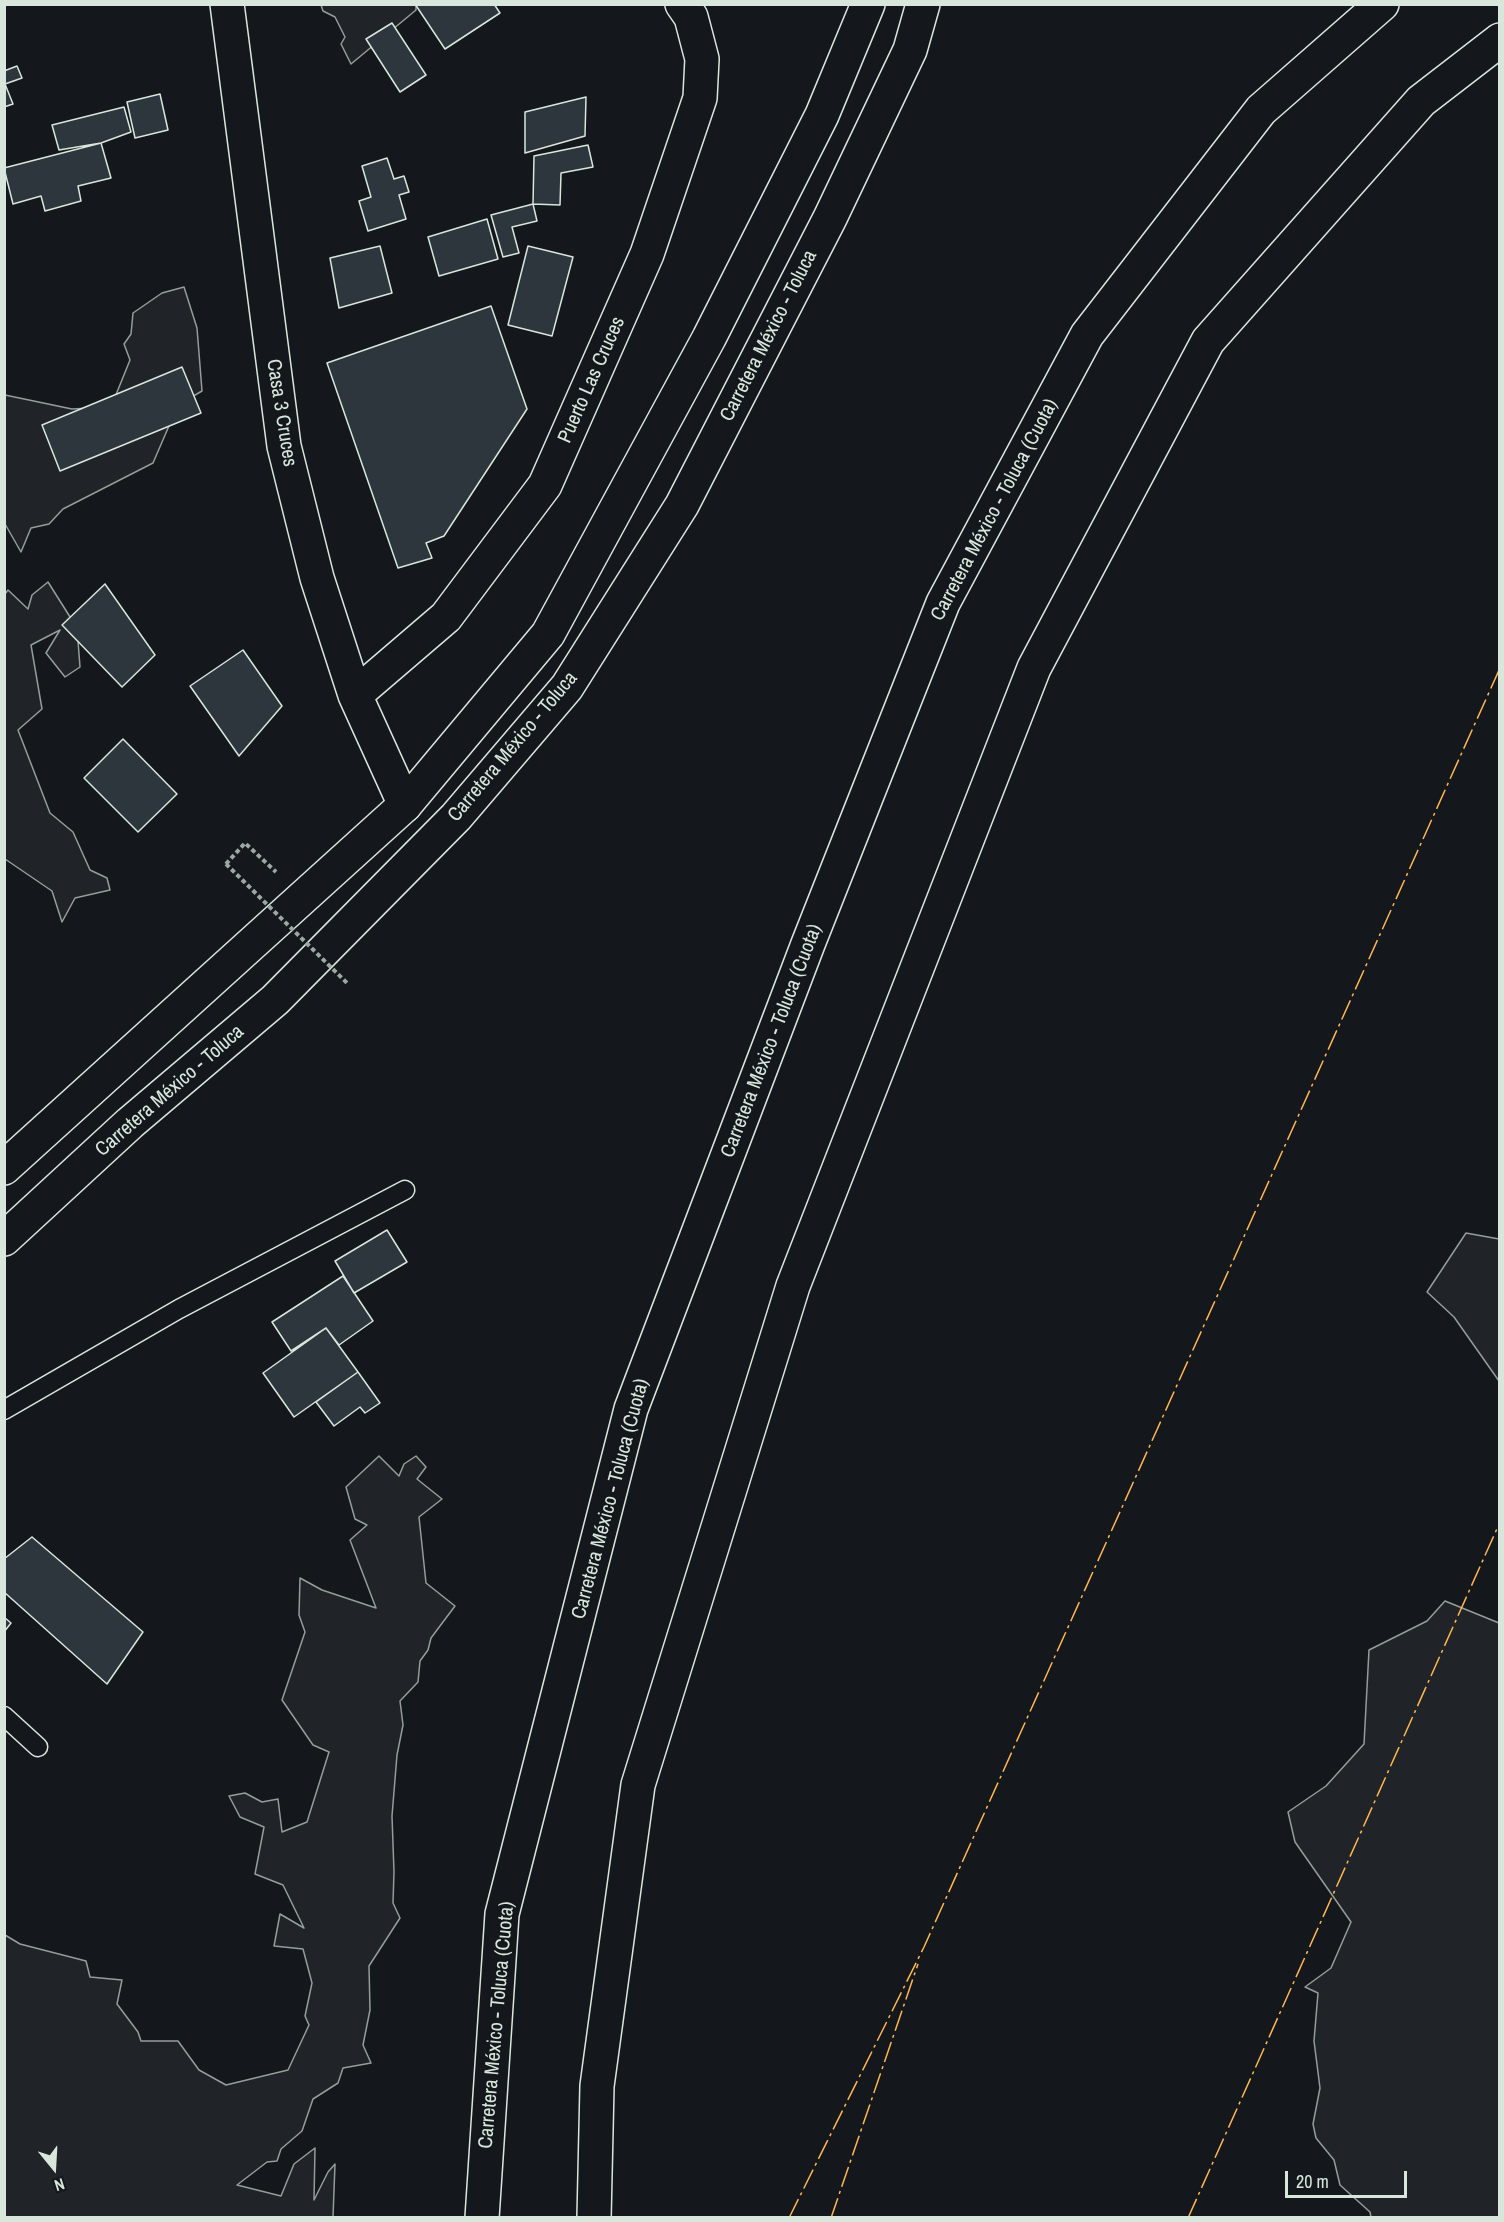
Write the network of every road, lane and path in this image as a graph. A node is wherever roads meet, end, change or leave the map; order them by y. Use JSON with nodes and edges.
{"nodes":[{"id":1,"x":227,"y":4,"type":"edge"},
{"id":2,"x":682,"y":4,"type":"edge"},
{"id":3,"x":868,"y":4,"type":"edge"},
{"id":4,"x":923,"y":4,"type":"edge"},
{"id":5,"x":1382,"y":4,"type":"edge"},
{"id":6,"x":1500,"y":40,"type":"edge"},
{"id":7,"x":355,"y":695,"type":"junction"},
{"id":8,"x":405,"y":805,"type":"junction"},
{"id":9,"x":302,"y":898,"type":"junction"},
{"id":10,"x":347,"y":983,"type":"dead end"},
{"id":11,"x":4,"y":1168,"type":"edge"},
{"id":12,"x":405,"y":1190,"type":"dead end"},
{"id":13,"x":4,"y":1239,"type":"edge"},
{"id":14,"x":4,"y":1410,"type":"edge"},
{"id":15,"x":4,"y":1716,"type":"edge"},
{"id":16,"x":38,"y":1747,"type":"dead end"},
{"id":17,"x":482,"y":2217,"type":"edge"},
{"id":18,"x":594,"y":2217,"type":"edge"}],
"edges":[{"from":1,"to":7,"type":"main road","name":"Casa 3 Cruces"},
{"from":2,"to":7,"type":"main road","name":"Puerto Las Cruces"},
{"from":3,"to":8,"type":"main road"},
{"from":4,"to":13,"type":"main road","name":"Carretera México - Toluca"},
{"from":5,"to":17,"type":"main road","name":"Carretera México - Toluca (Cuota)"},
{"from":6,"to":18,"type":"main road"},
{"from":7,"to":8,"type":"main road","name":"Casa 3 Cruces"},
{"from":8,"to":9,"type":"main road"},
{"from":9,"to":10,"type":"path","bridge":true},
{"from":9,"to":11,"type":"main road"},
{"from":12,"to":14,"type":"lane"},
{"from":15,"to":16,"type":"lane"}]}
